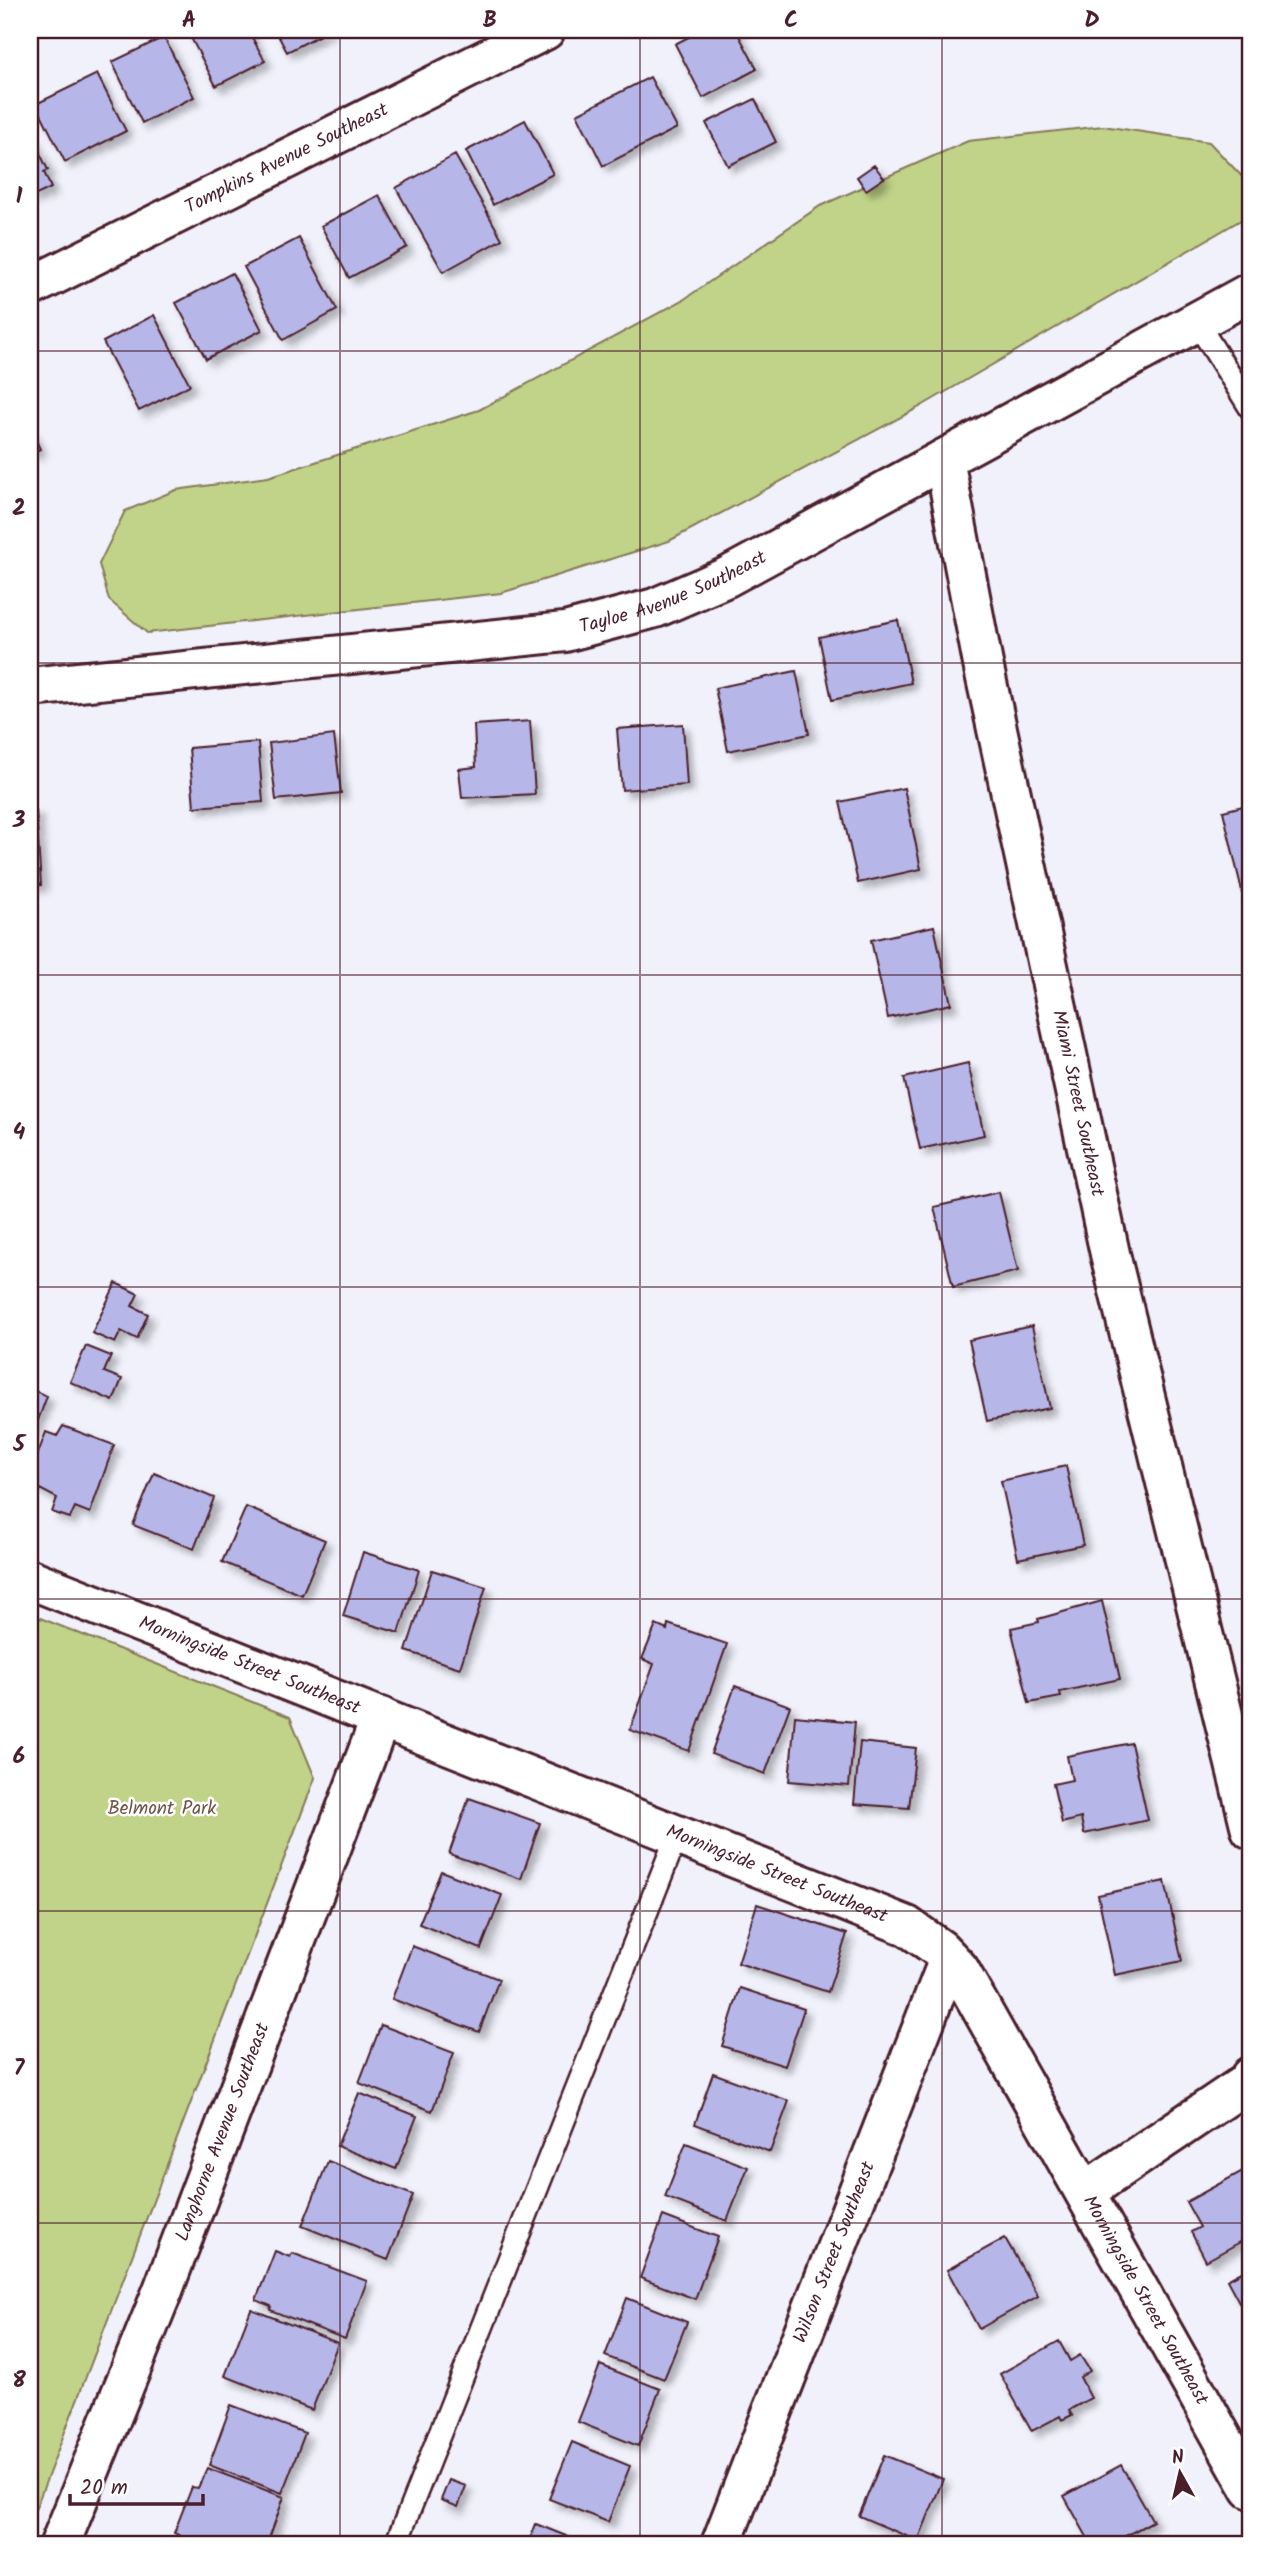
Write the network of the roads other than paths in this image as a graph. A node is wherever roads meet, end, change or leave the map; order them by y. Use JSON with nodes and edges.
{"nodes":[{"id":1,"x":545,"y":30,"type":"edge"},
{"id":2,"x":30,"y":287,"type":"edge"},
{"id":3,"x":1251,"y":292,"type":"edge"},
{"id":4,"x":1196,"y":321,"type":"junction"},
{"id":5,"x":1251,"y":409,"type":"edge"},
{"id":6,"x":944,"y":458,"type":"junction"},
{"id":7,"x":30,"y":687,"type":"edge"},
{"id":8,"x":30,"y":1578,"type":"edge"},
{"id":9,"x":382,"y":1717,"type":"junction"},
{"id":10,"x":1251,"y":1829,"type":"edge"},
{"id":11,"x":677,"y":1833,"type":"junction"},
{"id":12,"x":949,"y":1959,"type":"junction"},
{"id":13,"x":1251,"y":2076,"type":"edge"},
{"id":14,"x":1085,"y":2192,"type":"junction"},
{"id":15,"x":1251,"y":2489,"type":"edge"},
{"id":16,"x":60,"y":2544,"type":"edge"},
{"id":17,"x":396,"y":2544,"type":"edge"},
{"id":18,"x":721,"y":2544,"type":"edge"}],
"edges":[{"from":1,"to":2,"type":"street","name":"Tompkins Avenue Southeast"},
{"from":3,"to":4,"type":"street","name":"Tayloe Avenue Southeast"},
{"from":4,"to":5,"type":"lane"},
{"from":4,"to":6,"type":"street","name":"Tayloe Avenue Southeast"},
{"from":6,"to":7,"type":"street","name":"Tayloe Avenue Southeast"},
{"from":6,"to":10,"type":"street","name":"Miami Street Southeast"},
{"from":8,"to":9,"type":"street","name":"Morningside Street Southeast"},
{"from":9,"to":11,"type":"street","name":"Morningside Street Southeast"},
{"from":9,"to":16,"type":"street","name":"Langhorne Avenue Southeast"},
{"from":11,"to":12,"type":"street","name":"Morningside Street Southeast"},
{"from":11,"to":17,"type":"lane"},
{"from":12,"to":14,"type":"street","name":"Morningside Street Southeast"},
{"from":12,"to":18,"type":"street","name":"Wilson Street Southeast"},
{"from":13,"to":14,"type":"street"},
{"from":14,"to":15,"type":"street","name":"Morningside Street Southeast"}]}
